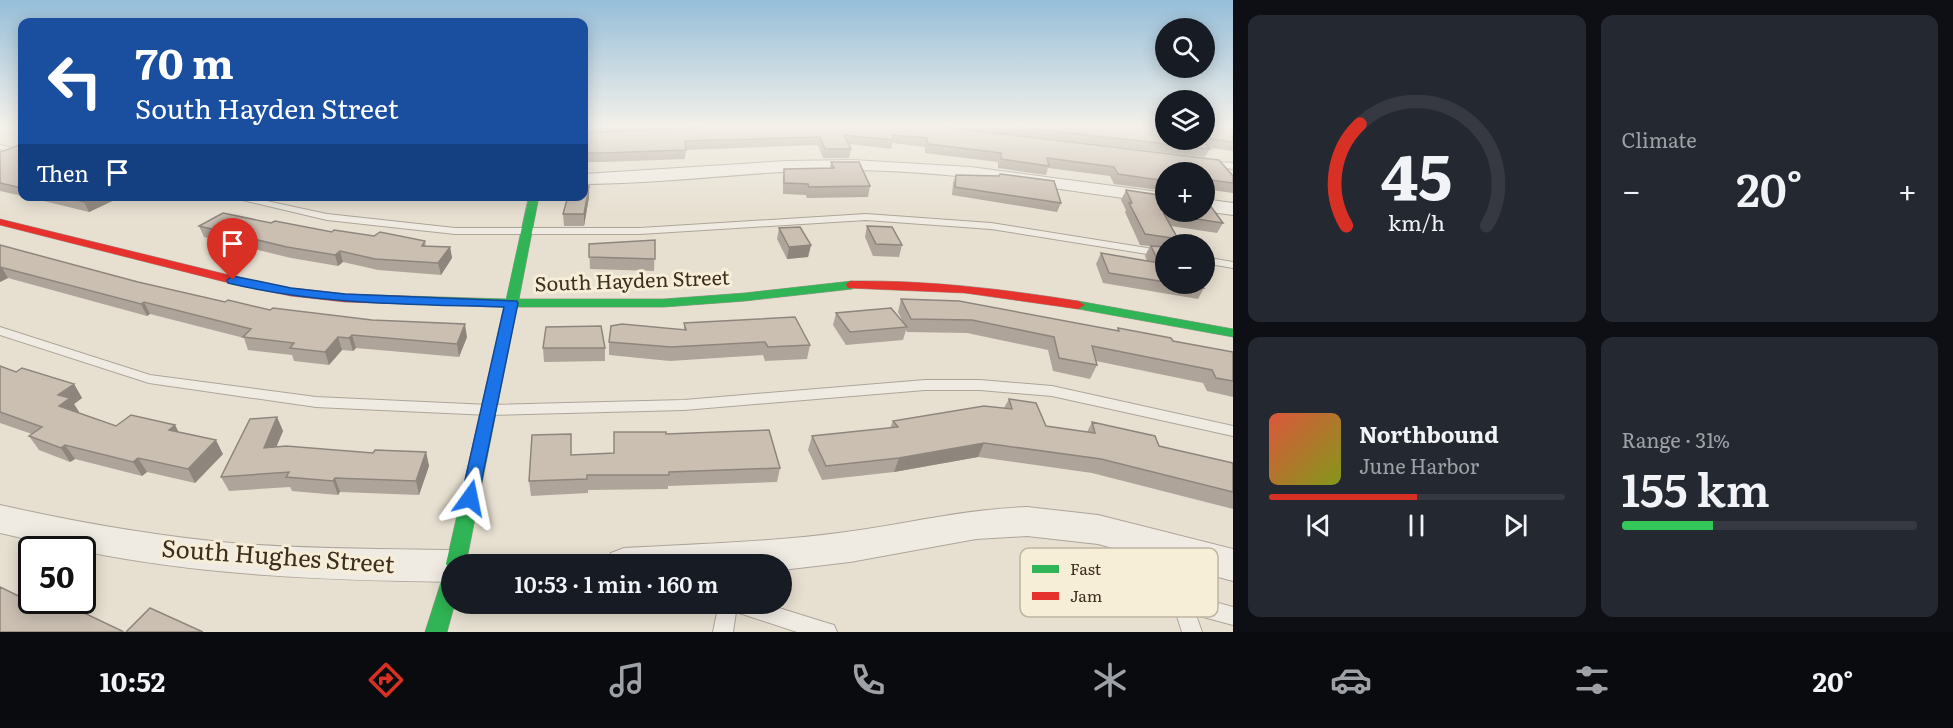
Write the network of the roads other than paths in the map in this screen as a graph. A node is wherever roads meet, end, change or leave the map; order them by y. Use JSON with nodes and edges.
{"nodes":[{"id":1,"x":1215,"y":164,"type":"edge"},
{"id":2,"x":1233,"y":166,"type":"edge"},
{"id":3,"x":588,"y":178,"type":"edge"},
{"id":4,"x":1155,"y":198,"type":"edge"},
{"id":5,"x":251,"y":201,"type":"edge"},
{"id":6,"x":533,"y":201,"type":"edge"},
{"id":7,"x":1215,"y":207,"type":"edge"},
{"id":8,"x":1233,"y":209,"type":"edge"},
{"id":9,"x":0,"y":222,"type":"edge"},
{"id":10,"x":527,"y":232,"type":"junction"},
{"id":11,"x":1155,"y":252,"type":"edge"},
{"id":12,"x":1215,"y":262,"type":"edge"},
{"id":13,"x":1233,"y":265,"type":"edge"},
{"id":14,"x":512,"y":303,"type":"junction"},
{"id":15,"x":0,"y":331,"type":"edge"},
{"id":16,"x":1233,"y":333,"type":"edge"},
{"id":17,"x":489,"y":410,"type":"junction"},
{"id":18,"x":1233,"y":431,"type":"edge"},
{"id":19,"x":0,"y":519,"type":"edge"},
{"id":20,"x":1164,"y":546,"type":"joint"},
{"id":21,"x":1171,"y":548,"type":"edge"},
{"id":22,"x":458,"y":554,"type":"edge"},
{"id":23,"x":789,"y":554,"type":"edge"},
{"id":24,"x":1218,"y":561,"type":"edge"},
{"id":25,"x":1233,"y":565,"type":"edge"},
{"id":26,"x":441,"y":566,"type":"edge"},
{"id":27,"x":1218,"y":612,"type":"edge"},
{"id":28,"x":441,"y":613,"type":"edge"},
{"id":29,"x":726,"y":614,"type":"edge"},
{"id":30,"x":769,"y":614,"type":"edge"},
{"id":31,"x":1233,"y":616,"type":"edge"},
{"id":32,"x":1187,"y":617,"type":"edge"},
{"id":33,"x":434,"y":632,"type":"edge"},
{"id":34,"x":723,"y":632,"type":"edge"},
{"id":35,"x":827,"y":632,"type":"edge"},
{"id":36,"x":1192,"y":632,"type":"edge"}],
"edges":[{"from":1,"to":2,"type":"lane"},
{"from":3,"to":4,"type":"street"},
{"from":5,"to":10,"type":"lane"},
{"from":6,"to":10,"type":"street"},
{"from":7,"to":8,"type":"street"},
{"from":9,"to":14,"type":"street","name":"South Hayden Street"},
{"from":10,"to":11,"type":"lane"},
{"from":10,"to":14,"type":"street"},
{"from":12,"to":13,"type":"lane"},
{"from":14,"to":16,"type":"street","name":"South Hayden Street"},
{"from":14,"to":17,"type":"street"},
{"from":15,"to":17,"type":"lane"},
{"from":17,"to":18,"type":"lane"},
{"from":17,"to":22,"type":"street"},
{"from":19,"to":26,"type":"street","name":"South Hughes Street"},
{"from":20,"to":21,"type":"street"},
{"from":20,"to":23,"type":"street"},
{"from":24,"to":25,"type":"street"},
{"from":27,"to":31,"type":"lane"},
{"from":28,"to":33,"type":"street"},
{"from":29,"to":34,"type":"lane"},
{"from":30,"to":35,"type":"lane"},
{"from":32,"to":36,"type":"lane"}]}
